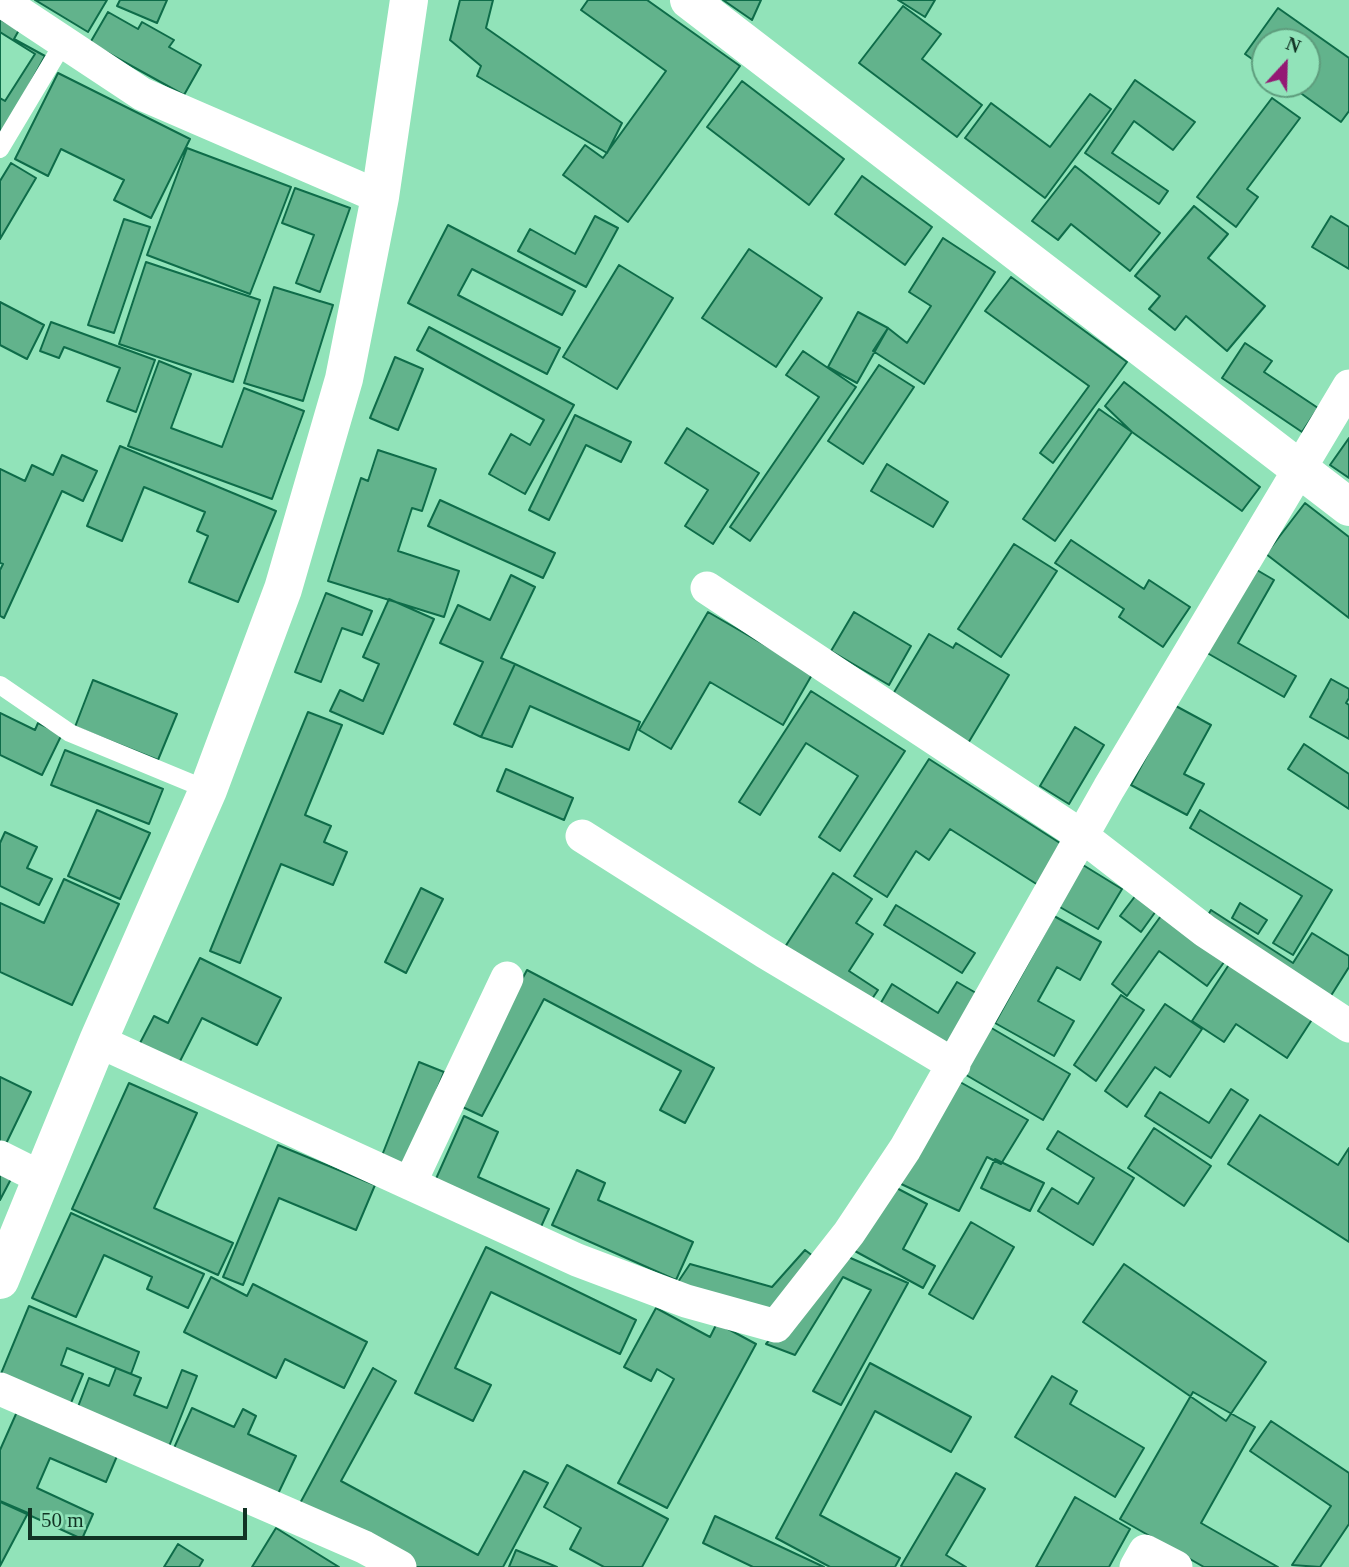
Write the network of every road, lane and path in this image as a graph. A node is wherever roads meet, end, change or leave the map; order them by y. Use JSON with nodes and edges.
{"nodes":[{"id":1,"x":0,"y":0,"type":"edge"},
{"id":2,"x":409,"y":0,"type":"edge"},
{"id":3,"x":689,"y":0,"type":"edge"},
{"id":4,"x":64,"y":42,"type":"junction"},
{"id":5,"x":0,"y":149,"type":"edge"},
{"id":6,"x":380,"y":197,"type":"junction"},
{"id":7,"x":1349,"y":386,"type":"edge"},
{"id":8,"x":1300,"y":468,"type":"junction"},
{"id":9,"x":1349,"y":507,"type":"edge"},
{"id":10,"x":707,"y":588,"type":"dead end"},
{"id":11,"x":0,"y":685,"type":"edge"},
{"id":12,"x":208,"y":790,"type":"junction"},
{"id":13,"x":582,"y":836,"type":"dead end"},
{"id":14,"x":1082,"y":836,"type":"junction"},
{"id":15,"x":507,"y":978,"type":"dead end"},
{"id":16,"x":1349,"y":1026,"type":"edge"},
{"id":17,"x":98,"y":1041,"type":"junction"},
{"id":18,"x":954,"y":1065,"type":"junction"},
{"id":19,"x":0,"y":1157,"type":"edge"},
{"id":20,"x":42,"y":1178,"type":"junction"},
{"id":21,"x":410,"y":1183,"type":"junction"},
{"id":22,"x":0,"y":1280,"type":"edge"},
{"id":23,"x":0,"y":1389,"type":"edge"},
{"id":24,"x":358,"y":1557,"type":"edge"},
{"id":25,"x":400,"y":1567,"type":"edge"},
{"id":26,"x":1136,"y":1567,"type":"edge"},
{"id":27,"x":1176,"y":1567,"type":"edge"}],
"edges":[{"from":1,"to":4,"type":"street"},
{"from":2,"to":6,"type":"main road"},
{"from":3,"to":8,"type":"main road"},
{"from":4,"to":5,"type":"lane"},
{"from":4,"to":6,"type":"street"},
{"from":6,"to":12,"type":"main road"},
{"from":7,"to":8,"type":"street"},
{"from":8,"to":9,"type":"main road"},
{"from":8,"to":14,"type":"street"},
{"from":10,"to":14,"type":"street"},
{"from":11,"to":12,"type":"lane"},
{"from":12,"to":17,"type":"main road"},
{"from":13,"to":18,"type":"street"},
{"from":14,"to":16,"type":"street"},
{"from":14,"to":18,"type":"street"},
{"from":15,"to":21,"type":"street"},
{"from":17,"to":20,"type":"main road"},
{"from":17,"to":21,"type":"street"},
{"from":18,"to":21,"type":"street"},
{"from":19,"to":20,"type":"street"},
{"from":20,"to":22,"type":"main road"},
{"from":23,"to":24,"type":"street"},
{"from":24,"to":25,"type":"street"},
{"from":26,"to":27,"type":"street"}]}
